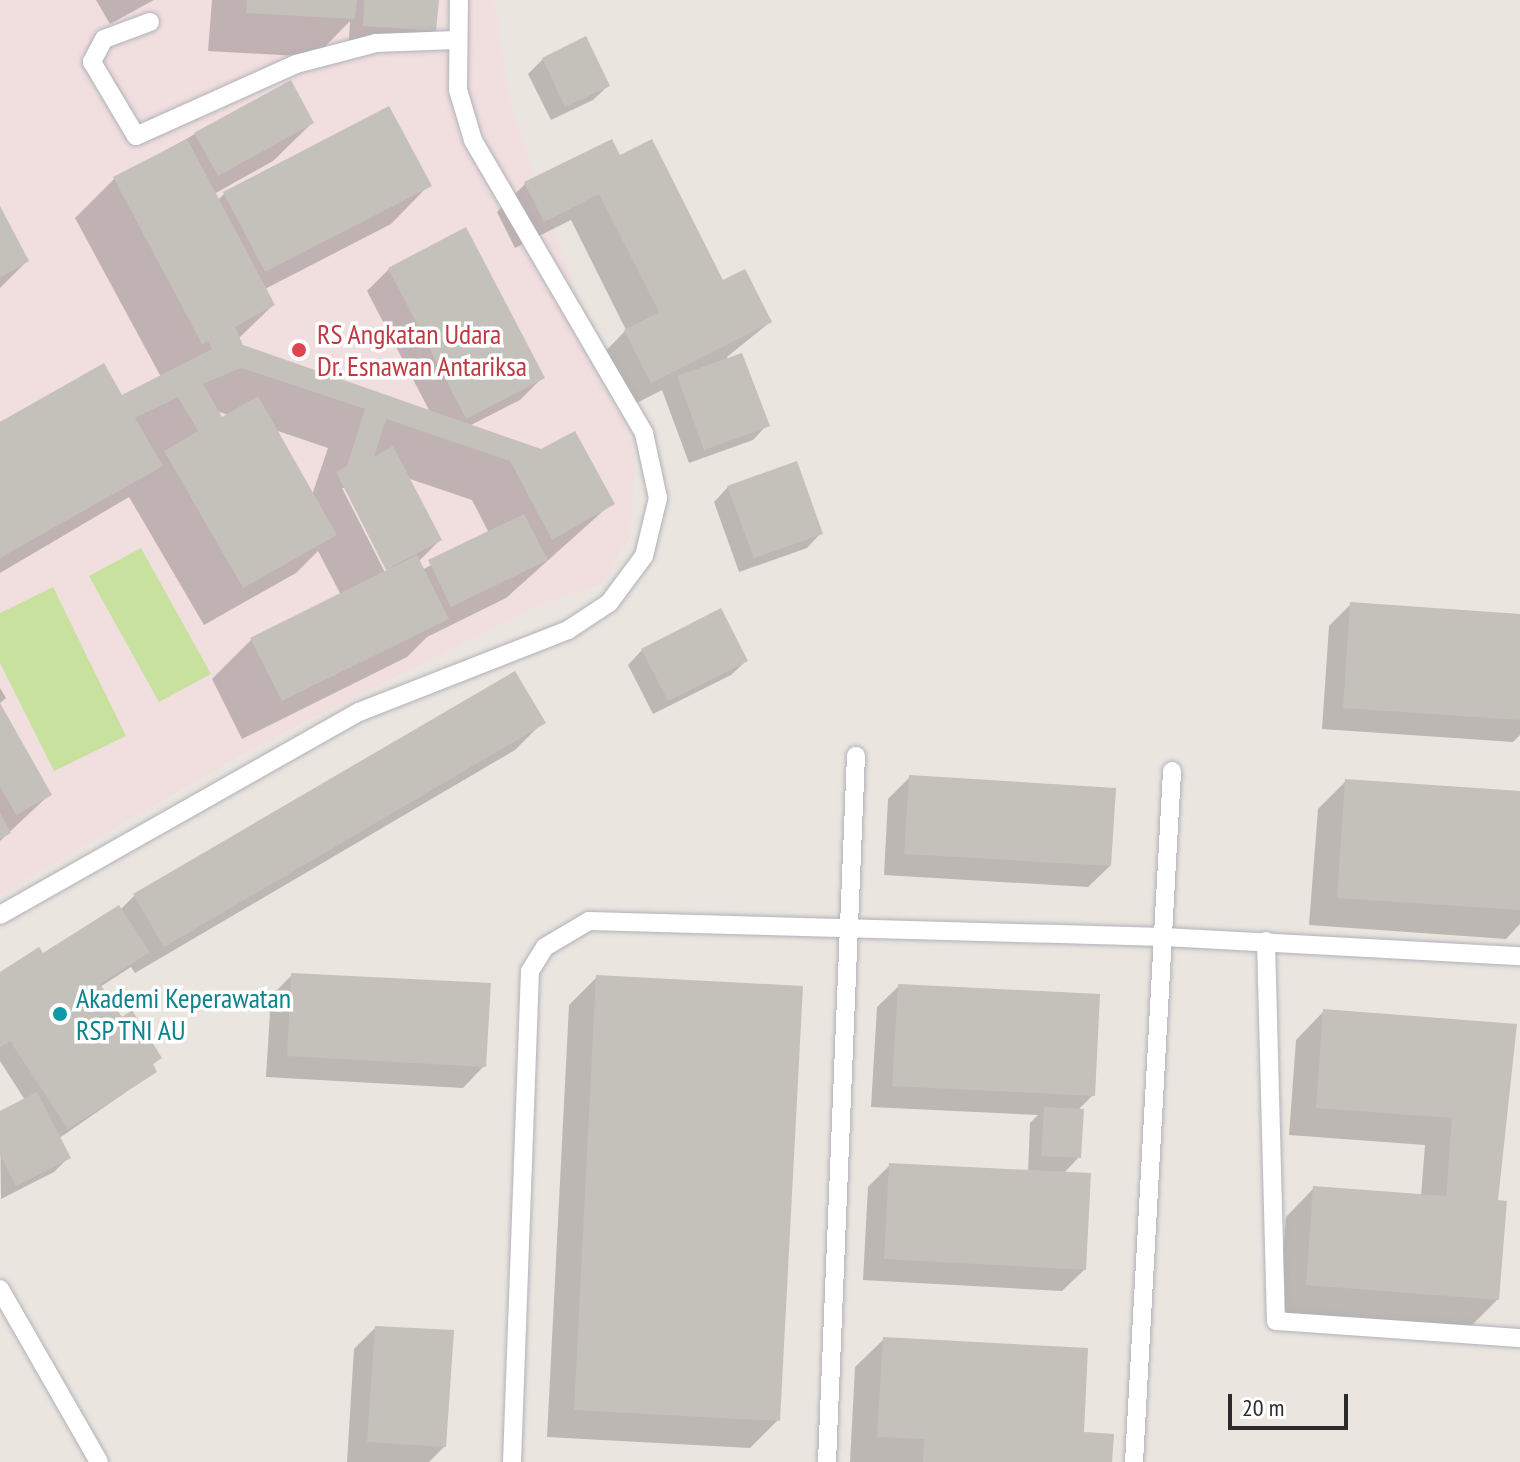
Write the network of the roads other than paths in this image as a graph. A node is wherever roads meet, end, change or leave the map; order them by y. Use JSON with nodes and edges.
{"nodes":[{"id":1,"x":459,"y":0,"type":"edge"},
{"id":2,"x":150,"y":22,"type":"dead end"},
{"id":3,"x":456,"y":40,"type":"junction"},
{"id":4,"x":856,"y":756,"type":"dead end"},
{"id":5,"x":1172,"y":771,"type":"dead end"},
{"id":6,"x":0,"y":915,"type":"edge"},
{"id":7,"x":849,"y":926,"type":"junction"},
{"id":8,"x":1164,"y":937,"type":"junction"},
{"id":9,"x":1266,"y":941,"type":"junction"},
{"id":10,"x":1520,"y":956,"type":"edge"},
{"id":11,"x":0,"y":1289,"type":"edge"},
{"id":12,"x":1520,"y":1338,"type":"edge"},
{"id":13,"x":99,"y":1462,"type":"edge"},
{"id":14,"x":512,"y":1462,"type":"edge"},
{"id":15,"x":827,"y":1462,"type":"edge"},
{"id":16,"x":1134,"y":1462,"type":"edge"}],
"edges":[{"from":1,"to":3,"type":"lane"},
{"from":2,"to":3,"type":"lane"},
{"from":3,"to":6,"type":"lane"},
{"from":4,"to":7,"type":"lane"},
{"from":5,"to":8,"type":"lane"},
{"from":7,"to":8,"type":"lane"},
{"from":7,"to":14,"type":"lane"},
{"from":7,"to":15,"type":"lane"},
{"from":8,"to":9,"type":"lane"},
{"from":8,"to":16,"type":"lane"},
{"from":9,"to":10,"type":"lane"},
{"from":9,"to":12,"type":"lane"},
{"from":11,"to":13,"type":"lane"}]}
